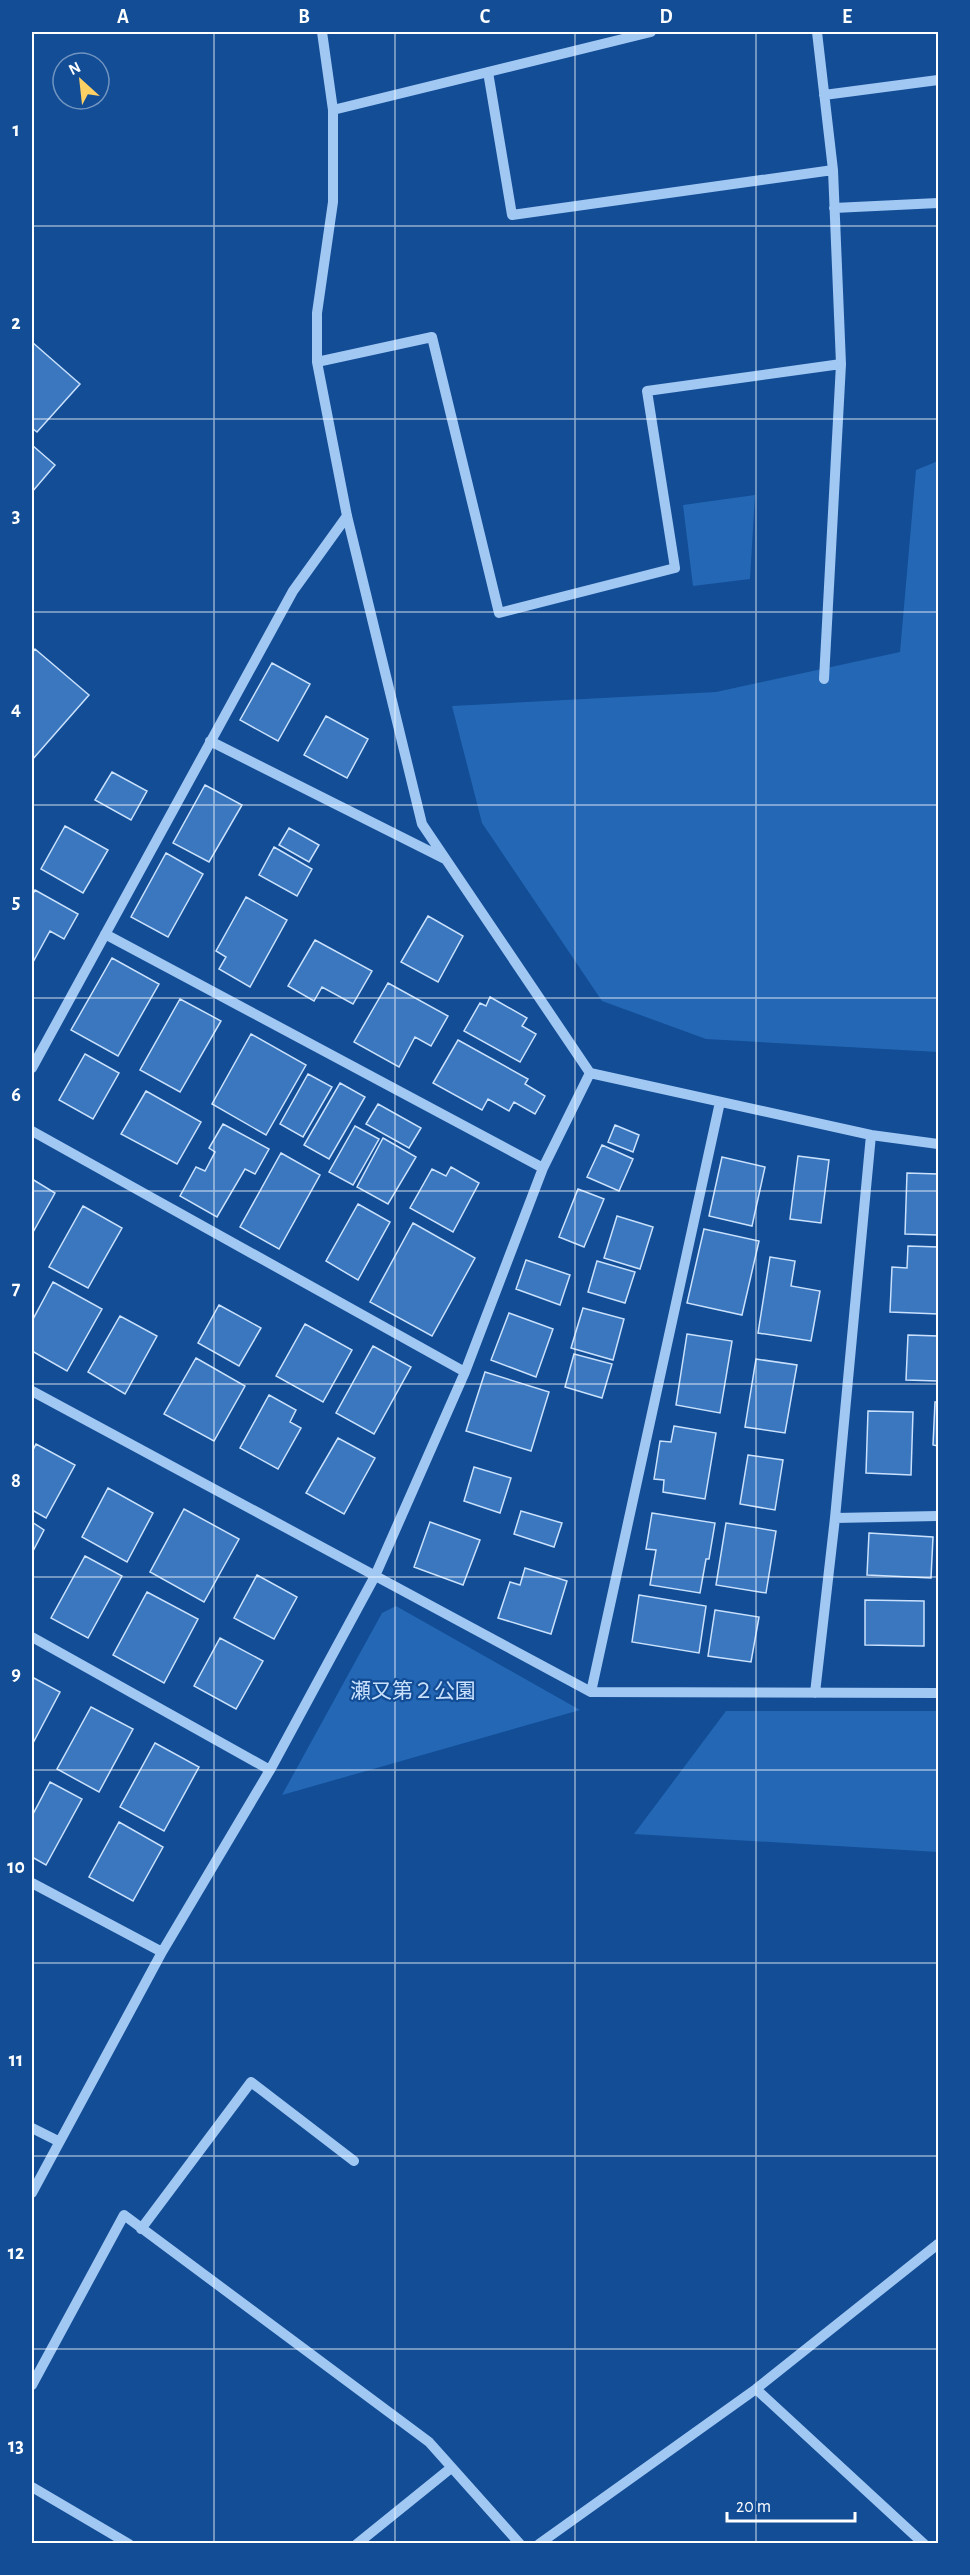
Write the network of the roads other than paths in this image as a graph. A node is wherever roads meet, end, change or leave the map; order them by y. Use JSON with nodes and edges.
{"nodes":[{"id":1,"x":322,"y":32,"type":"edge"},
{"id":2,"x":651,"y":32,"type":"edge"},
{"id":3,"x":817,"y":32,"type":"edge"},
{"id":4,"x":488,"y":72,"type":"junction"},
{"id":5,"x":939,"y":80,"type":"edge"},
{"id":6,"x":824,"y":95,"type":"junction"},
{"id":7,"x":333,"y":110,"type":"junction"},
{"id":8,"x":833,"y":170,"type":"junction"},
{"id":9,"x":939,"y":203,"type":"edge"},
{"id":10,"x":834,"y":208,"type":"junction"},
{"id":11,"x":317,"y":362,"type":"junction"},
{"id":12,"x":841,"y":364,"type":"junction"},
{"id":13,"x":347,"y":516,"type":"junction"},
{"id":14,"x":824,"y":679,"type":"dead end"},
{"id":15,"x":210,"y":741,"type":"junction"},
{"id":16,"x":445,"y":859,"type":"junction"},
{"id":17,"x":105,"y":934,"type":"junction"},
{"id":18,"x":32,"y":1068,"type":"edge"},
{"id":19,"x":590,"y":1073,"type":"junction"},
{"id":20,"x":720,"y":1102,"type":"junction"},
{"id":21,"x":32,"y":1131,"type":"edge"},
{"id":22,"x":871,"y":1135,"type":"junction"},
{"id":23,"x":939,"y":1144,"type":"edge"},
{"id":24,"x":543,"y":1168,"type":"junction"},
{"id":25,"x":465,"y":1372,"type":"junction"},
{"id":26,"x":32,"y":1391,"type":"edge"},
{"id":27,"x":939,"y":1516,"type":"edge"},
{"id":28,"x":835,"y":1518,"type":"junction"},
{"id":29,"x":375,"y":1576,"type":"junction"},
{"id":30,"x":32,"y":1637,"type":"edge"},
{"id":31,"x":591,"y":1692,"type":"junction"},
{"id":32,"x":815,"y":1693,"type":"junction"},
{"id":33,"x":939,"y":1693,"type":"edge"},
{"id":34,"x":270,"y":1770,"type":"junction"},
{"id":35,"x":32,"y":1883,"type":"edge"},
{"id":36,"x":162,"y":1952,"type":"junction"},
{"id":37,"x":32,"y":2128,"type":"edge"},
{"id":38,"x":58,"y":2141,"type":"junction"},
{"id":39,"x":354,"y":2161,"type":"dead end"},
{"id":40,"x":32,"y":2193,"type":"edge"},
{"id":41,"x":141,"y":2229,"type":"junction"},
{"id":42,"x":939,"y":2244,"type":"edge"},
{"id":43,"x":32,"y":2385,"type":"edge"},
{"id":44,"x":756,"y":2389,"type":"junction"},
{"id":45,"x":451,"y":2468,"type":"junction"},
{"id":46,"x":32,"y":2487,"type":"edge"},
{"id":47,"x":129,"y":2544,"type":"edge"},
{"id":48,"x":357,"y":2544,"type":"edge"},
{"id":49,"x":520,"y":2544,"type":"edge"},
{"id":50,"x":539,"y":2544,"type":"edge"},
{"id":51,"x":924,"y":2544,"type":"edge"}],
"edges":[{"from":1,"to":7,"type":"street"},
{"from":2,"to":4,"type":"street"},
{"from":3,"to":6,"type":"street"},
{"from":4,"to":7,"type":"street"},
{"from":4,"to":8,"type":"street"},
{"from":5,"to":6,"type":"street"},
{"from":6,"to":8,"type":"street"},
{"from":7,"to":11,"type":"street"},
{"from":8,"to":10,"type":"street"},
{"from":9,"to":10,"type":"street"},
{"from":10,"to":12,"type":"street"},
{"from":11,"to":12,"type":"street"},
{"from":11,"to":13,"type":"street"},
{"from":12,"to":14,"type":"street"},
{"from":13,"to":15,"type":"street"},
{"from":13,"to":16,"type":"street"},
{"from":15,"to":16,"type":"street"},
{"from":15,"to":17,"type":"street"},
{"from":16,"to":19,"type":"street"},
{"from":17,"to":18,"type":"street"},
{"from":17,"to":24,"type":"street"},
{"from":19,"to":20,"type":"street"},
{"from":19,"to":24,"type":"street"},
{"from":20,"to":22,"type":"street"},
{"from":20,"to":31,"type":"street"},
{"from":21,"to":25,"type":"street"},
{"from":22,"to":23,"type":"street"},
{"from":22,"to":28,"type":"street"},
{"from":24,"to":25,"type":"street"},
{"from":25,"to":29,"type":"street"},
{"from":26,"to":29,"type":"street"},
{"from":27,"to":28,"type":"street"},
{"from":28,"to":32,"type":"street"},
{"from":29,"to":31,"type":"street"},
{"from":29,"to":34,"type":"street"},
{"from":30,"to":34,"type":"street"},
{"from":31,"to":32,"type":"street"},
{"from":32,"to":33,"type":"street"},
{"from":34,"to":36,"type":"street"},
{"from":35,"to":36,"type":"street"},
{"from":36,"to":38,"type":"street"},
{"from":37,"to":38,"type":"street"},
{"from":38,"to":40,"type":"street"},
{"from":39,"to":41,"type":"street"},
{"from":41,"to":43,"type":"street"},
{"from":41,"to":45,"type":"street"},
{"from":42,"to":44,"type":"street"},
{"from":44,"to":50,"type":"street"},
{"from":44,"to":51,"type":"street"},
{"from":45,"to":48,"type":"street"},
{"from":45,"to":49,"type":"street"},
{"from":46,"to":47,"type":"street"}]}
